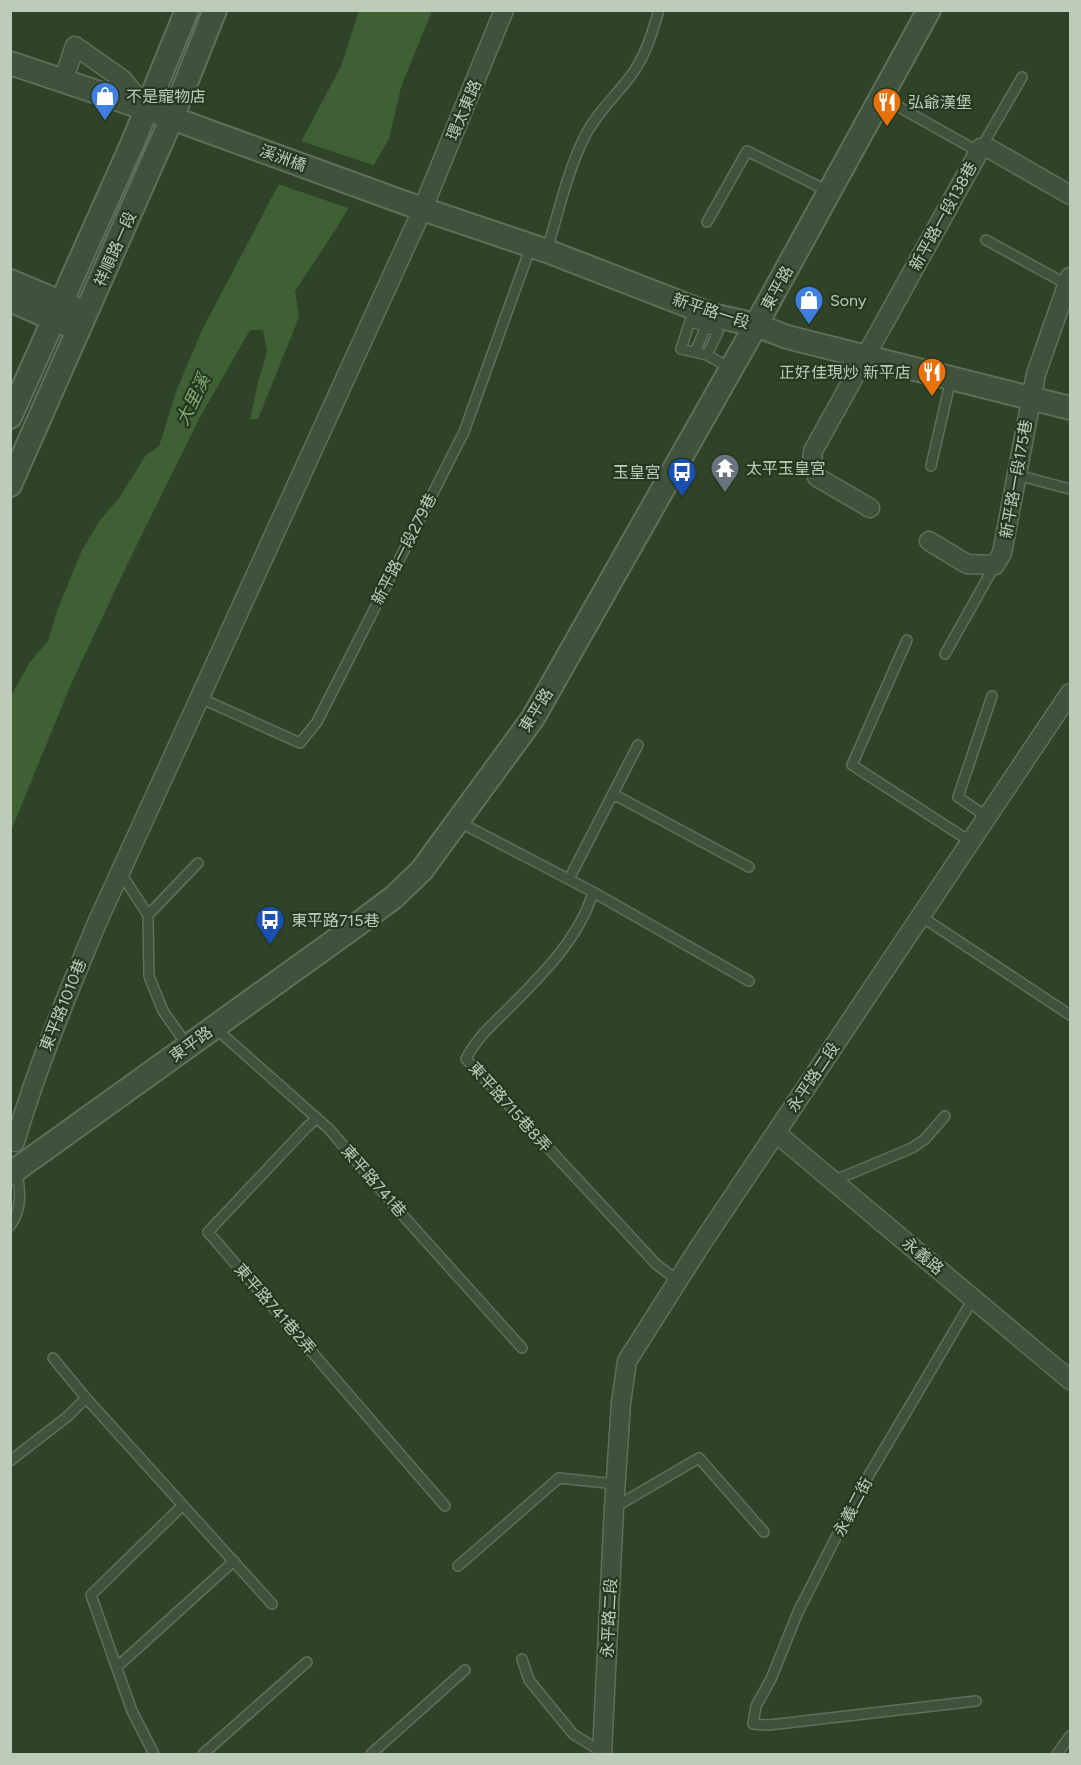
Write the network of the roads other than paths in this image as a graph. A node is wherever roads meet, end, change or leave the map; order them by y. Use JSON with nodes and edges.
{"nodes":[{"id":1,"x":187,"y":10,"type":"edge"},
{"id":2,"x":215,"y":10,"type":"edge"},
{"id":3,"x":504,"y":10,"type":"edge"},
{"id":4,"x":659,"y":10,"type":"edge"},
{"id":5,"x":929,"y":10,"type":"edge"},
{"id":6,"x":10,"y":63,"type":"edge"},
{"id":7,"x":1022,"y":77,"type":"dead end"},
{"id":8,"x":63,"y":81,"type":"junction"},
{"id":9,"x":884,"y":92,"type":"junction"},
{"id":10,"x":147,"y":109,"type":"junction"},
{"id":11,"x":172,"y":118,"type":"junction"},
{"id":12,"x":981,"y":148,"type":"junction"},
{"id":13,"x":830,"y":192,"type":"junction"},
{"id":14,"x":1071,"y":195,"type":"edge"},
{"id":15,"x":394,"y":198,"type":"joint"},
{"id":16,"x":423,"y":208,"type":"junction"},
{"id":17,"x":707,"y":222,"type":"dead end"},
{"id":18,"x":986,"y":240,"type":"dead end"},
{"id":19,"x":539,"y":249,"type":"junction"},
{"id":20,"x":10,"y":281,"type":"edge"},
{"id":21,"x":1069,"y":281,"type":"edge"},
{"id":22,"x":10,"y":300,"type":"edge"},
{"id":23,"x":58,"y":311,"type":"junction"},
{"id":24,"x":82,"y":322,"type":"junction"},
{"id":25,"x":756,"y":325,"type":"junction"},
{"id":26,"x":706,"y":327,"type":"junction"},
{"id":27,"x":695,"y":352,"type":"junction"},
{"id":28,"x":707,"y":355,"type":"junction"},
{"id":29,"x":867,"y":357,"type":"junction"},
{"id":30,"x":731,"y":369,"type":"junction"},
{"id":31,"x":951,"y":378,"type":"junction"},
{"id":32,"x":1030,"y":398,"type":"junction"},
{"id":33,"x":1071,"y":408,"type":"edge"},
{"id":34,"x":10,"y":417,"type":"edge"},
{"id":35,"x":931,"y":466,"type":"dead end"},
{"id":36,"x":1017,"y":475,"type":"junction"},
{"id":37,"x":10,"y":485,"type":"edge"},
{"id":38,"x":1071,"y":489,"type":"edge"},
{"id":39,"x":870,"y":508,"type":"dead end"},
{"id":40,"x":929,"y":541,"type":"dead end"},
{"id":41,"x":995,"y":566,"type":"junction"},
{"id":42,"x":907,"y":640,"type":"dead end"},
{"id":43,"x":945,"y":654,"type":"dead end"},
{"id":44,"x":1071,"y":693,"type":"edge"},
{"id":45,"x":992,"y":696,"type":"dead end"},
{"id":46,"x":201,"y":698,"type":"junction"},
{"id":47,"x":638,"y":745,"type":"dead end"},
{"id":48,"x":613,"y":794,"type":"junction"},
{"id":49,"x":987,"y":817,"type":"junction"},
{"id":50,"x":459,"y":822,"type":"junction"},
{"id":51,"x":971,"y":842,"type":"junction"},
{"id":52,"x":198,"y":863,"type":"dead end"},
{"id":53,"x":749,"y":867,"type":"dead end"},
{"id":54,"x":120,"y":872,"type":"junction"},
{"id":55,"x":569,"y":879,"type":"junction"},
{"id":56,"x":593,"y":892,"type":"junction"},
{"id":57,"x":148,"y":915,"type":"junction"},
{"id":58,"x":922,"y":917,"type":"junction"},
{"id":59,"x":749,"y":981,"type":"dead end"},
{"id":60,"x":1071,"y":1015,"type":"edge"},
{"id":61,"x":214,"y":1027,"type":"junction"},
{"id":62,"x":187,"y":1045,"type":"junction"},
{"id":63,"x":945,"y":1116,"type":"dead end"},
{"id":64,"x":317,"y":1118,"type":"junction"},
{"id":65,"x":776,"y":1133,"type":"junction"},
{"id":66,"x":15,"y":1142,"type":"dead end"},
{"id":67,"x":14,"y":1172,"type":"edge"},
{"id":68,"x":833,"y":1181,"type":"junction"},
{"id":69,"x":10,"y":1226,"type":"edge"},
{"id":70,"x":678,"y":1281,"type":"junction"},
{"id":71,"x":973,"y":1299,"type":"junction"},
{"id":72,"x":522,"y":1348,"type":"dead end"},
{"id":73,"x":53,"y":1358,"type":"dead end"},
{"id":74,"x":1071,"y":1380,"type":"edge"},
{"id":75,"x":86,"y":1398,"type":"junction"},
{"id":76,"x":10,"y":1461,"type":"edge"},
{"id":77,"x":616,"y":1484,"type":"junction"},
{"id":78,"x":183,"y":1505,"type":"junction"},
{"id":79,"x":445,"y":1506,"type":"dead end"},
{"id":80,"x":614,"y":1508,"type":"junction"},
{"id":81,"x":764,"y":1532,"type":"dead end"},
{"id":82,"x":234,"y":1561,"type":"junction"},
{"id":83,"x":458,"y":1566,"type":"dead end"},
{"id":84,"x":272,"y":1604,"type":"dead end"},
{"id":85,"x":522,"y":1659,"type":"dead end"},
{"id":86,"x":307,"y":1662,"type":"dead end"},
{"id":87,"x":118,"y":1666,"type":"junction"},
{"id":88,"x":465,"y":1670,"type":"dead end"},
{"id":89,"x":976,"y":1701,"type":"dead end"},
{"id":90,"x":1071,"y":1737,"type":"edge"},
{"id":91,"x":602,"y":1753,"type":"edge"},
{"id":92,"x":154,"y":1755,"type":"edge"},
{"id":93,"x":203,"y":1755,"type":"edge"},
{"id":94,"x":371,"y":1755,"type":"edge"},
{"id":95,"x":1056,"y":1755,"type":"edge"}],
"edges":[{"from":1,"to":10,"type":"street","name":"祥順路一段"},
{"from":2,"to":11,"type":"street","name":"祥順路一段"},
{"from":3,"to":16,"type":"street","name":"環太東路"},
{"from":4,"to":19,"type":"lane"},
{"from":5,"to":9,"type":"street","name":"東平路"},
{"from":6,"to":8,"type":"street","name":"溪洲橋"},
{"from":7,"to":12,"type":"lane","name":"新平路一段138巷"},
{"from":8,"to":10,"type":"street","name":"溪洲橋"},
{"from":8,"to":10,"type":"street"},
{"from":9,"to":12,"type":"lane"},
{"from":9,"to":13,"type":"street","name":"東平路"},
{"from":10,"to":11,"type":"street","name":"溪洲橋"},
{"from":10,"to":23,"type":"street","name":"祥順路一段"},
{"from":11,"to":15,"type":"street","name":"溪洲橋"},
{"from":11,"to":24,"type":"street","name":"祥順路一段"},
{"from":12,"to":14,"type":"street"},
{"from":12,"to":29,"type":"street","name":"新平路一段138巷"},
{"from":13,"to":17,"type":"lane"},
{"from":13,"to":25,"type":"street","name":"東平路"},
{"from":15,"to":16,"type":"street","name":"新平路一段"},
{"from":16,"to":19,"type":"street","name":"新平路一段"},
{"from":16,"to":46,"type":"street","name":"環太東路"},
{"from":18,"to":21,"type":"lane"},
{"from":19,"to":25,"type":"street","name":"新平路一段"},
{"from":19,"to":46,"type":"lane","name":"新平路一段279巷"},
{"from":20,"to":23,"type":"street"},
{"from":21,"to":32,"type":"street","name":"新平路一段175巷"},
{"from":22,"to":23,"type":"street"},
{"from":23,"to":24,"type":"street"},
{"from":23,"to":34,"type":"street","name":"祥順路一段"},
{"from":24,"to":37,"type":"street","name":"祥順路一段"},
{"from":25,"to":29,"type":"street","name":"新平路一段"},
{"from":25,"to":30,"type":"street","name":"東平路"},
{"from":26,"to":27,"type":"lane"},
{"from":26,"to":27,"type":"lane"},
{"from":26,"to":28,"type":"lane"},
{"from":27,"to":28,"type":"lane"},
{"from":28,"to":30,"type":"lane"},
{"from":29,"to":31,"type":"street","name":"新平路一段"},
{"from":29,"to":39,"type":"street","name":"新平路一段138巷"},
{"from":30,"to":50,"type":"street","name":"東平路"},
{"from":31,"to":32,"type":"street","name":"新平路一段"},
{"from":31,"to":35,"type":"lane"},
{"from":32,"to":33,"type":"street","name":"新平路一段"},
{"from":32,"to":36,"type":"street","name":"新平路一段175巷"},
{"from":36,"to":38,"type":"lane"},
{"from":36,"to":41,"type":"street","name":"新平路一段175巷"},
{"from":40,"to":41,"type":"street"},
{"from":41,"to":43,"type":"lane","name":"新平路一段175巷"},
{"from":42,"to":51,"type":"lane"},
{"from":44,"to":49,"type":"street","name":"永平路二段"},
{"from":45,"to":49,"type":"lane"},
{"from":46,"to":54,"type":"street","name":"東平路1010巷"},
{"from":47,"to":48,"type":"lane"},
{"from":48,"to":53,"type":"lane"},
{"from":48,"to":55,"type":"lane"},
{"from":49,"to":51,"type":"street","name":"永平路二段"},
{"from":50,"to":55,"type":"lane"},
{"from":50,"to":61,"type":"street","name":"東平路"},
{"from":51,"to":58,"type":"street","name":"永平路二段"},
{"from":52,"to":57,"type":"lane"},
{"from":54,"to":57,"type":"lane"},
{"from":54,"to":66,"type":"street","name":"東平路1010巷"},
{"from":55,"to":56,"type":"lane"},
{"from":56,"to":59,"type":"lane"},
{"from":56,"to":70,"type":"lane","name":"東平路715巷8弄"},
{"from":57,"to":62,"type":"lane"},
{"from":58,"to":60,"type":"lane"},
{"from":58,"to":65,"type":"street","name":"永平路二段"},
{"from":61,"to":62,"type":"street","name":"東平路"},
{"from":61,"to":64,"type":"lane","name":"東平路741巷"},
{"from":62,"to":67,"type":"street","name":"東平路"},
{"from":63,"to":68,"type":"lane"},
{"from":64,"to":72,"type":"lane","name":"東平路741巷"},
{"from":64,"to":79,"type":"lane","name":"東平路741巷2弄"},
{"from":65,"to":68,"type":"street","name":"永義路"},
{"from":65,"to":70,"type":"street","name":"永平路二段"},
{"from":67,"to":69,"type":"lane"},
{"from":68,"to":71,"type":"street","name":"永義路"},
{"from":70,"to":77,"type":"street","name":"永平路二段"},
{"from":71,"to":74,"type":"street","name":"永義路"},
{"from":71,"to":89,"type":"lane","name":"永義二街"},
{"from":73,"to":75,"type":"lane"},
{"from":75,"to":76,"type":"lane"},
{"from":75,"to":78,"type":"lane"},
{"from":77,"to":80,"type":"street","name":"永平路二段"},
{"from":77,"to":83,"type":"lane"},
{"from":78,"to":82,"type":"lane"},
{"from":78,"to":87,"type":"lane"},
{"from":80,"to":81,"type":"lane"},
{"from":80,"to":91,"type":"street","name":"永平路二段"},
{"from":82,"to":84,"type":"lane"},
{"from":82,"to":87,"type":"lane"},
{"from":85,"to":91,"type":"lane","name":"永平路二段"},
{"from":86,"to":93,"type":"lane"},
{"from":87,"to":92,"type":"lane"},
{"from":88,"to":94,"type":"lane"},
{"from":90,"to":95,"type":"lane"}]}
